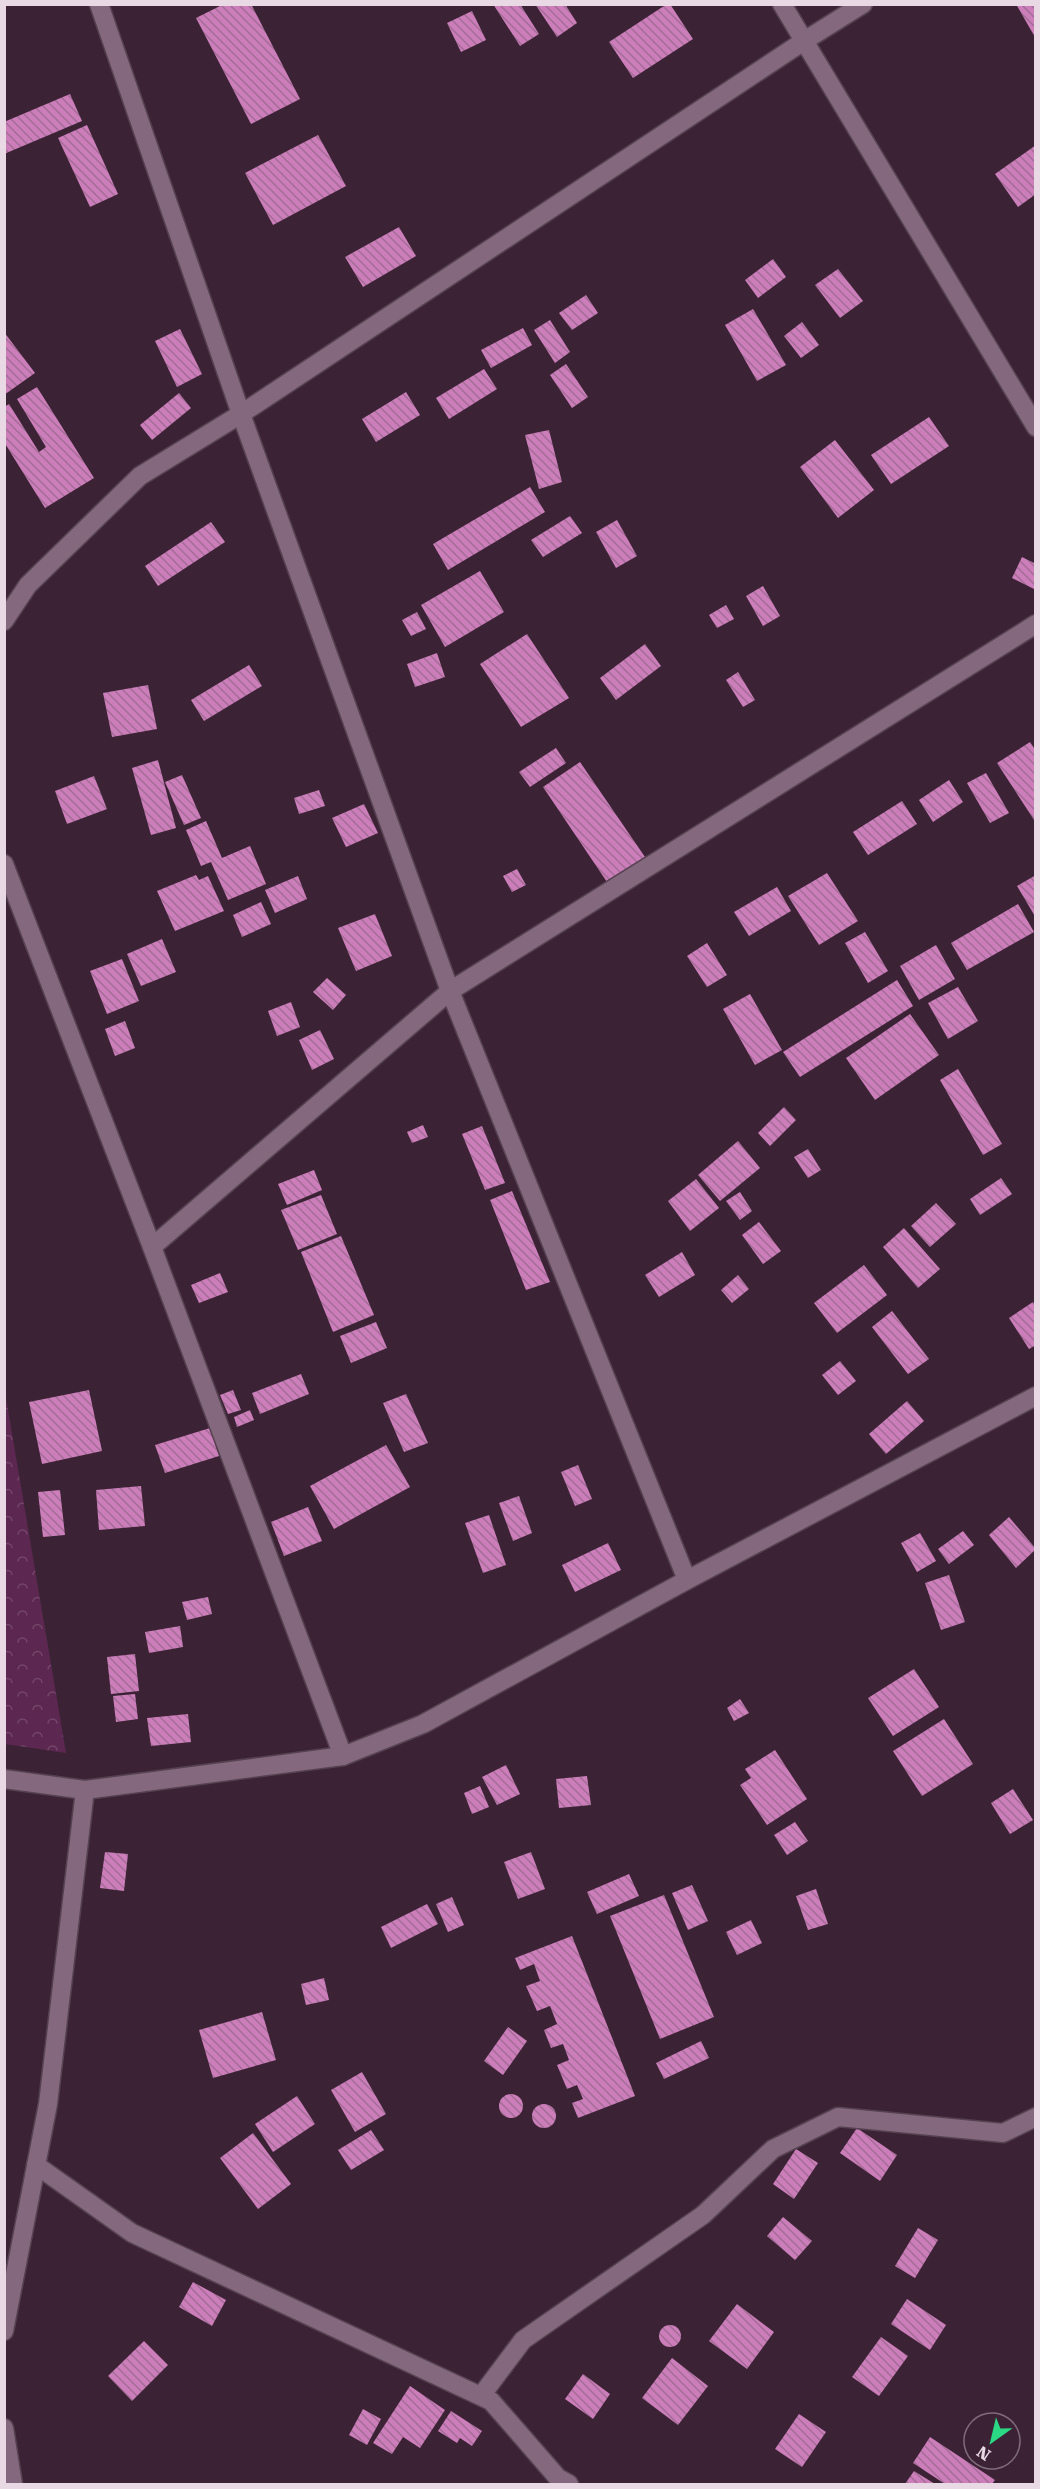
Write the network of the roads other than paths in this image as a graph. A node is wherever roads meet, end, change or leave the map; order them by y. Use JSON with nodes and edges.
{"nodes":[{"id":1,"x":99,"y":4,"type":"edge"},
{"id":2,"x":782,"y":4,"type":"edge"},
{"id":3,"x":862,"y":4,"type":"edge"},
{"id":4,"x":804,"y":41,"type":"junction"},
{"id":5,"x":241,"y":414,"type":"junction"},
{"id":6,"x":1035,"y":427,"type":"edge"},
{"id":7,"x":4,"y":621,"type":"edge"},
{"id":8,"x":1035,"y":624,"type":"edge"},
{"id":9,"x":4,"y":864,"type":"edge"},
{"id":10,"x":450,"y":991,"type":"junction"},
{"id":11,"x":152,"y":1247,"type":"junction"},
{"id":12,"x":1035,"y":1396,"type":"edge"},
{"id":13,"x":687,"y":1580,"type":"junction"},
{"id":14,"x":342,"y":1756,"type":"junction"},
{"id":15,"x":4,"y":1779,"type":"edge"},
{"id":16,"x":86,"y":1790,"type":"junction"},
{"id":17,"x":1035,"y":2117,"type":"edge"},
{"id":18,"x":36,"y":2165,"type":"junction"},
{"id":19,"x":4,"y":2331,"type":"edge"},
{"id":20,"x":481,"y":2396,"type":"junction"},
{"id":21,"x":4,"y":2428,"type":"edge"},
{"id":22,"x":13,"y":2484,"type":"edge"},
{"id":23,"x":569,"y":2484,"type":"edge"}],
"edges":[{"from":1,"to":5,"type":"street"},
{"from":2,"to":4,"type":"street"},
{"from":3,"to":4,"type":"street"},
{"from":4,"to":5,"type":"street"},
{"from":4,"to":6,"type":"street"},
{"from":5,"to":7,"type":"street"},
{"from":5,"to":10,"type":"street"},
{"from":8,"to":10,"type":"street"},
{"from":9,"to":11,"type":"street"},
{"from":10,"to":11,"type":"street"},
{"from":10,"to":13,"type":"street"},
{"from":11,"to":14,"type":"street"},
{"from":12,"to":13,"type":"street"},
{"from":13,"to":14,"type":"street"},
{"from":14,"to":16,"type":"street"},
{"from":15,"to":16,"type":"street"},
{"from":16,"to":18,"type":"street"},
{"from":17,"to":20,"type":"street"},
{"from":18,"to":19,"type":"street"},
{"from":18,"to":20,"type":"street"},
{"from":20,"to":23,"type":"street"},
{"from":21,"to":22,"type":"street"}]}
